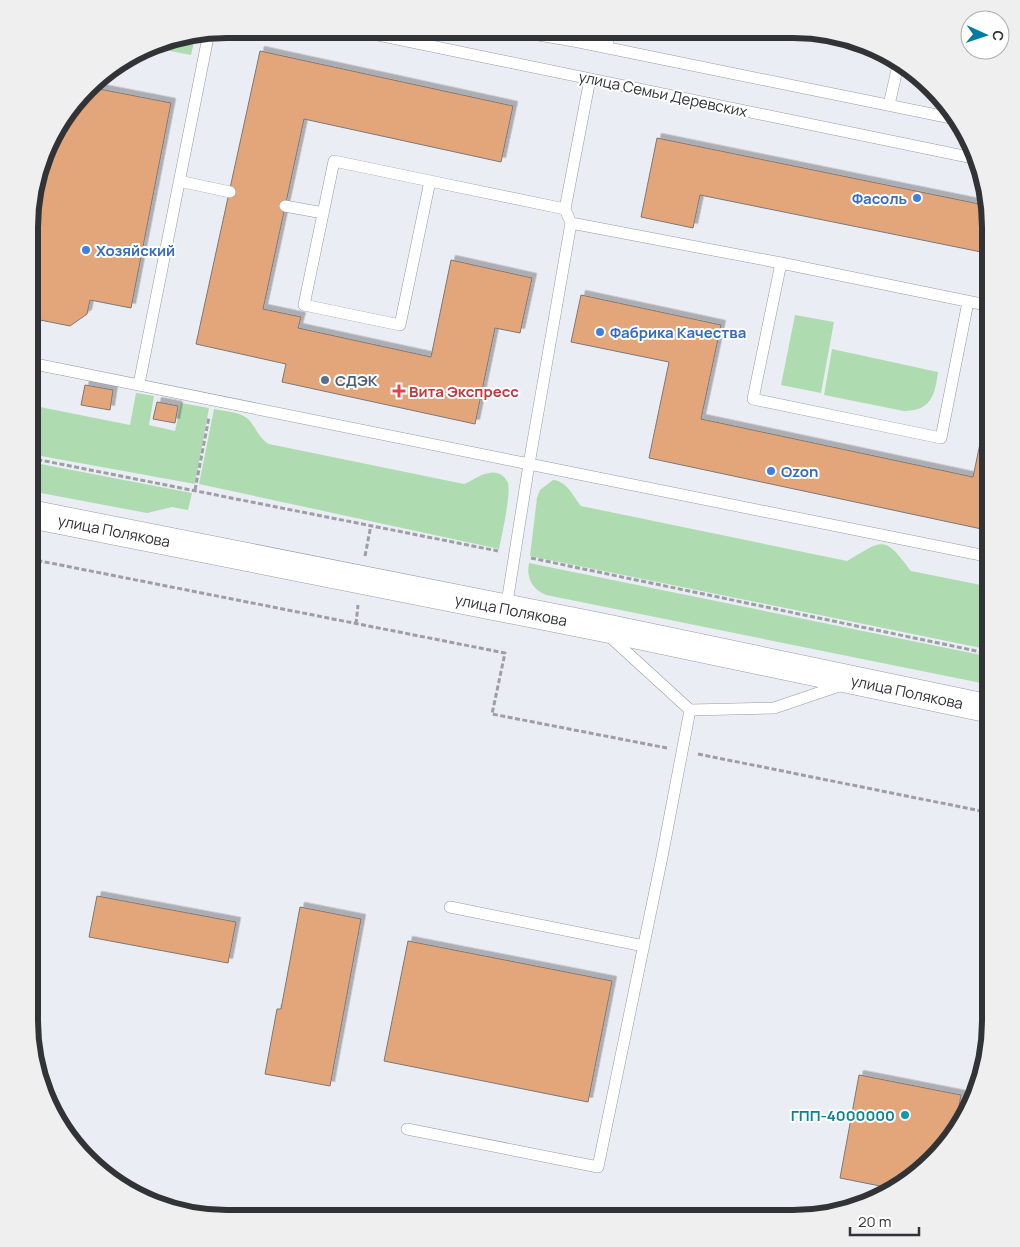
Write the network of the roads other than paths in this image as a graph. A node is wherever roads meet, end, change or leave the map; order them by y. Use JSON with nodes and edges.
{"nodes":[{"id":1,"x":392,"y":38,"type":"edge"},
{"id":2,"x":580,"y":38,"type":"edge"},
{"id":3,"x":608,"y":38,"type":"edge"},
{"id":4,"x":208,"y":39,"type":"edge"},
{"id":5,"x":606,"y":48,"type":"junction"},
{"id":6,"x":897,"y":68,"type":"edge"},
{"id":7,"x":590,"y":79,"type":"junction"},
{"id":8,"x":889,"y":105,"type":"junction"},
{"id":9,"x":947,"y":116,"type":"edge"},
{"id":10,"x":969,"y":157,"type":"edge"},
{"id":11,"x":179,"y":181,"type":"junction"},
{"id":12,"x":430,"y":181,"type":"junction"},
{"id":13,"x":230,"y":192,"type":"dead end"},
{"id":14,"x":285,"y":206,"type":"dead end"},
{"id":15,"x":565,"y":209,"type":"junction"},
{"id":16,"x":323,"y":213,"type":"junction"},
{"id":17,"x":571,"y":222,"type":"junction"},
{"id":18,"x":781,"y":263,"type":"junction"},
{"id":19,"x":968,"y":302,"type":"junction"},
{"id":20,"x":982,"y":304,"type":"edge"},
{"id":21,"x":38,"y":365,"type":"edge"},
{"id":22,"x":138,"y":384,"type":"junction"},
{"id":23,"x":529,"y":464,"type":"junction"},
{"id":24,"x":38,"y":516,"type":"edge"},
{"id":25,"x":982,"y":555,"type":"edge"},
{"id":26,"x":506,"y":609,"type":"junction"},
{"id":27,"x":600,"y":627,"type":"junction"},
{"id":28,"x":852,"y":681,"type":"junction"},
{"id":29,"x":982,"y":708,"type":"edge"},
{"id":30,"x":690,"y":710,"type":"junction"},
{"id":31,"x":450,"y":907,"type":"dead end"},
{"id":32,"x":644,"y":946,"type":"junction"},
{"id":33,"x":407,"y":1129,"type":"dead end"}],
"edges":[{"from":1,"to":7,"type":"lane","name":"улица Семьи Деревских"},
{"from":2,"to":5,"type":"lane"},
{"from":3,"to":5,"type":"lane"},
{"from":4,"to":11,"type":"lane"},
{"from":5,"to":8,"type":"lane"},
{"from":6,"to":8,"type":"lane"},
{"from":7,"to":10,"type":"lane","name":"улица Семьи Деревских"},
{"from":7,"to":15,"type":"lane"},
{"from":8,"to":9,"type":"lane"},
{"from":11,"to":13,"type":"lane"},
{"from":11,"to":22,"type":"lane"},
{"from":12,"to":15,"type":"lane"},
{"from":12,"to":16,"type":"lane"},
{"from":12,"to":16,"type":"lane"},
{"from":14,"to":16,"type":"lane"},
{"from":15,"to":17,"type":"lane"},
{"from":17,"to":18,"type":"lane"},
{"from":17,"to":23,"type":"lane"},
{"from":18,"to":19,"type":"lane"},
{"from":18,"to":19,"type":"lane"},
{"from":19,"to":20,"type":"lane"},
{"from":21,"to":22,"type":"lane"},
{"from":22,"to":23,"type":"lane"},
{"from":23,"to":25,"type":"lane"},
{"from":23,"to":26,"type":"lane"},
{"from":24,"to":26,"type":"main road","name":"улица Полякова"},
{"from":26,"to":27,"type":"main road","name":"улица Полякова"},
{"from":27,"to":28,"type":"main road","name":"улица Полякова"},
{"from":27,"to":30,"type":"lane"},
{"from":28,"to":29,"type":"main road","name":"улица Полякова"},
{"from":28,"to":30,"type":"lane"},
{"from":30,"to":32,"type":"lane"},
{"from":31,"to":32,"type":"lane"},
{"from":32,"to":33,"type":"lane"}]}
